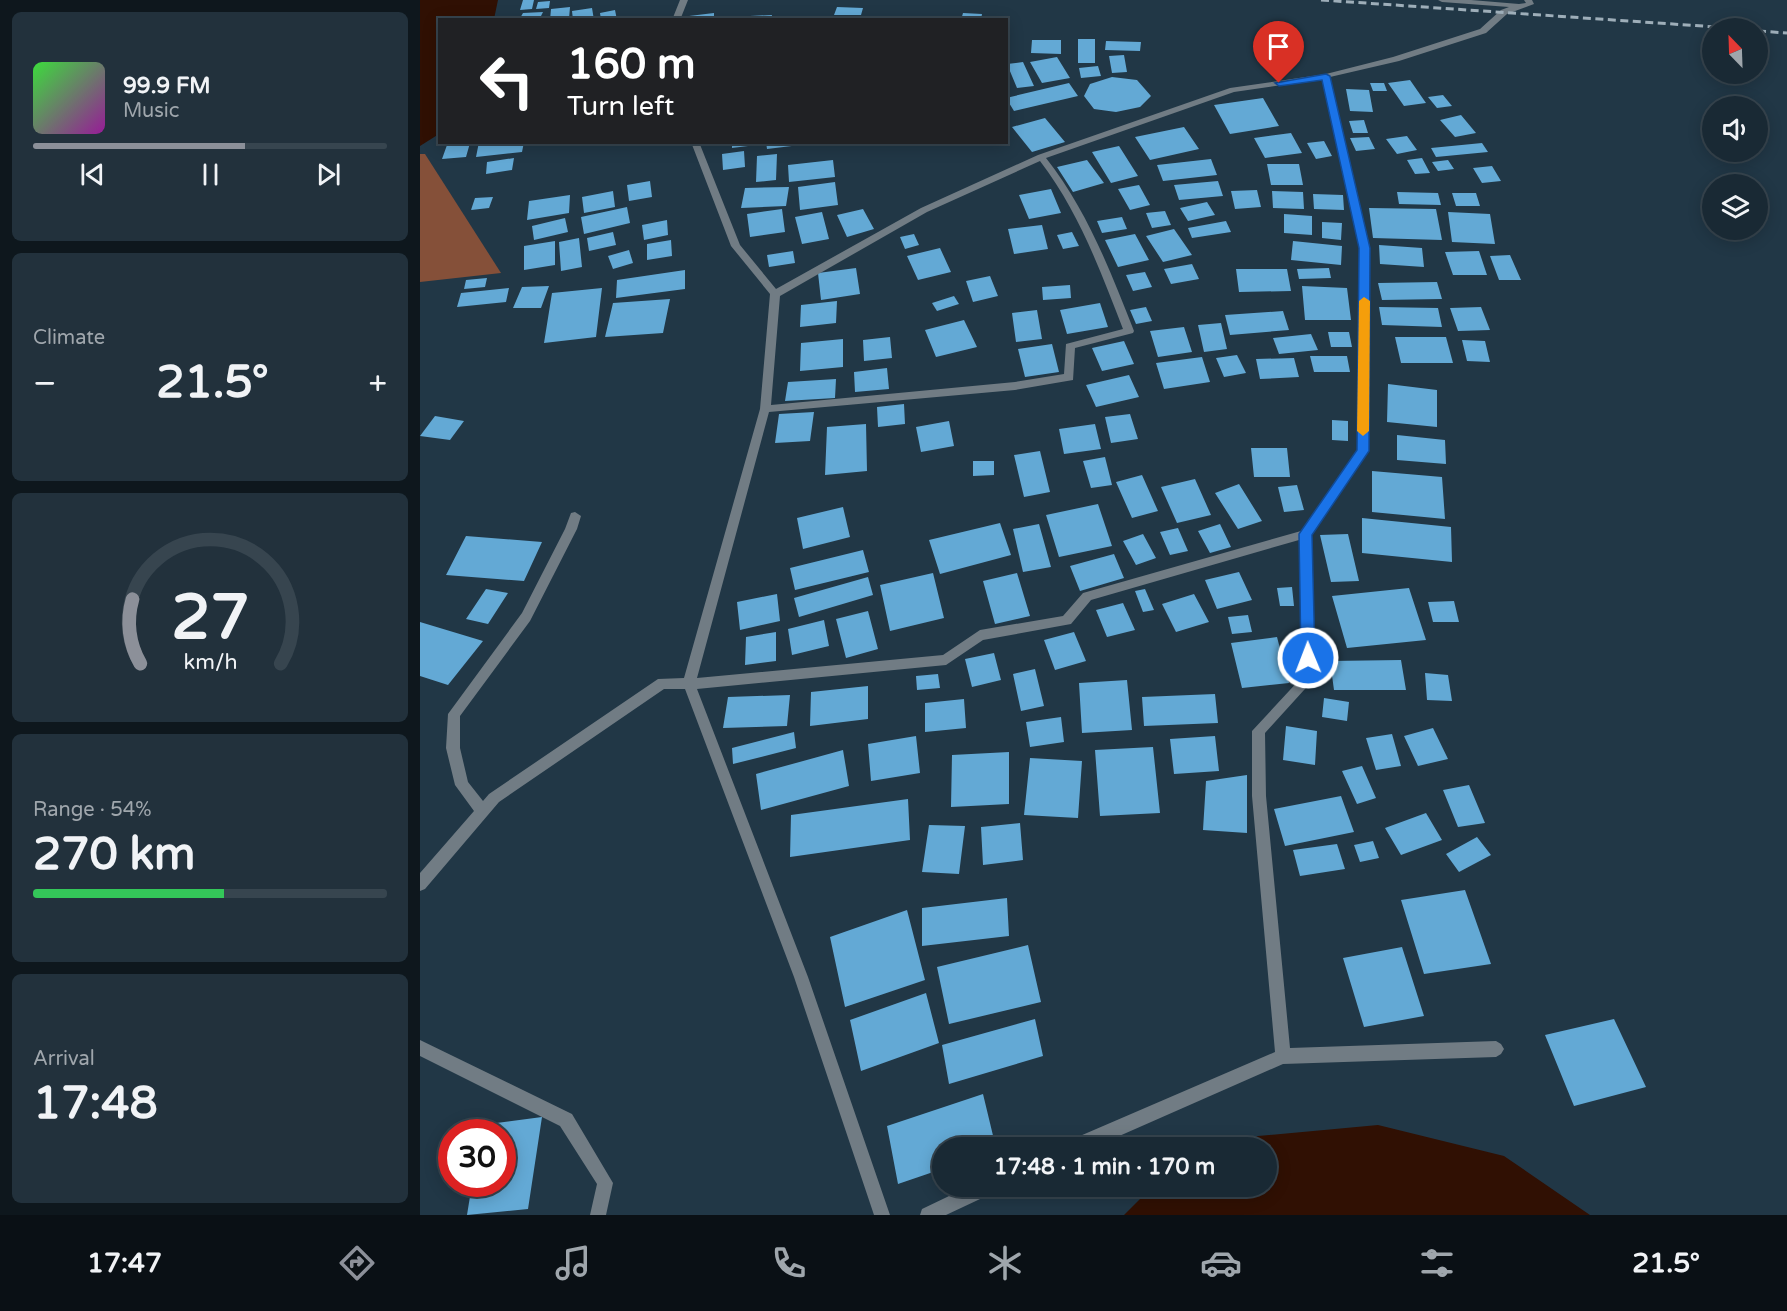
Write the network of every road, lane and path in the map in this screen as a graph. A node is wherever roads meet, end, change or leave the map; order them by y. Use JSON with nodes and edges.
{"nodes":[{"id":1,"x":684,"y":0,"type":"edge"},
{"id":2,"x":1442,"y":0,"type":"edge"},
{"id":3,"x":1528,"y":0,"type":"edge"},
{"id":4,"x":1519,"y":6,"type":"junction"},
{"id":5,"x":677,"y":18,"type":"edge"},
{"id":6,"x":1326,"y":76,"type":"junction"},
{"id":7,"x":695,"y":144,"type":"edge"},
{"id":8,"x":1041,"y":157,"type":"junction"},
{"id":9,"x":775,"y":294,"type":"junction"},
{"id":10,"x":765,"y":409,"type":"junction"},
{"id":11,"x":574,"y":516,"type":"dead end"},
{"id":12,"x":1305,"y":534,"type":"junction"},
{"id":13,"x":688,"y":684,"type":"junction"},
{"id":14,"x":483,"y":811,"type":"junction"},
{"id":15,"x":420,"y":884,"type":"edge"},
{"id":16,"x":420,"y":1048,"type":"edge"},
{"id":17,"x":1496,"y":1049,"type":"dead end"},
{"id":18,"x":1283,"y":1056,"type":"junction"},
{"id":19,"x":1097,"y":1137,"type":"edge"},
{"id":20,"x":966,"y":1197,"type":"edge"},
{"id":21,"x":598,"y":1215,"type":"edge"},
{"id":22,"x":882,"y":1215,"type":"edge"},
{"id":23,"x":928,"y":1215,"type":"edge"}],
"edges":[{"from":1,"to":5,"type":"street"},
{"from":2,"to":4,"type":"street"},
{"from":3,"to":4,"type":"street"},
{"from":4,"to":6,"type":"street"},
{"from":6,"to":8,"type":"street"},
{"from":6,"to":12,"type":"street"},
{"from":7,"to":9,"type":"street"},
{"from":8,"to":9,"type":"street"},
{"from":8,"to":10,"type":"street"},
{"from":9,"to":10,"type":"street"},
{"from":10,"to":13,"type":"street"},
{"from":11,"to":14,"type":"street"},
{"from":12,"to":13,"type":"street"},
{"from":12,"to":18,"type":"street"},
{"from":13,"to":14,"type":"street"},
{"from":13,"to":22,"type":"street"},
{"from":14,"to":15,"type":"street"},
{"from":16,"to":21,"type":"street"},
{"from":17,"to":18,"type":"street"},
{"from":18,"to":19,"type":"street"},
{"from":20,"to":23,"type":"street"}]}
